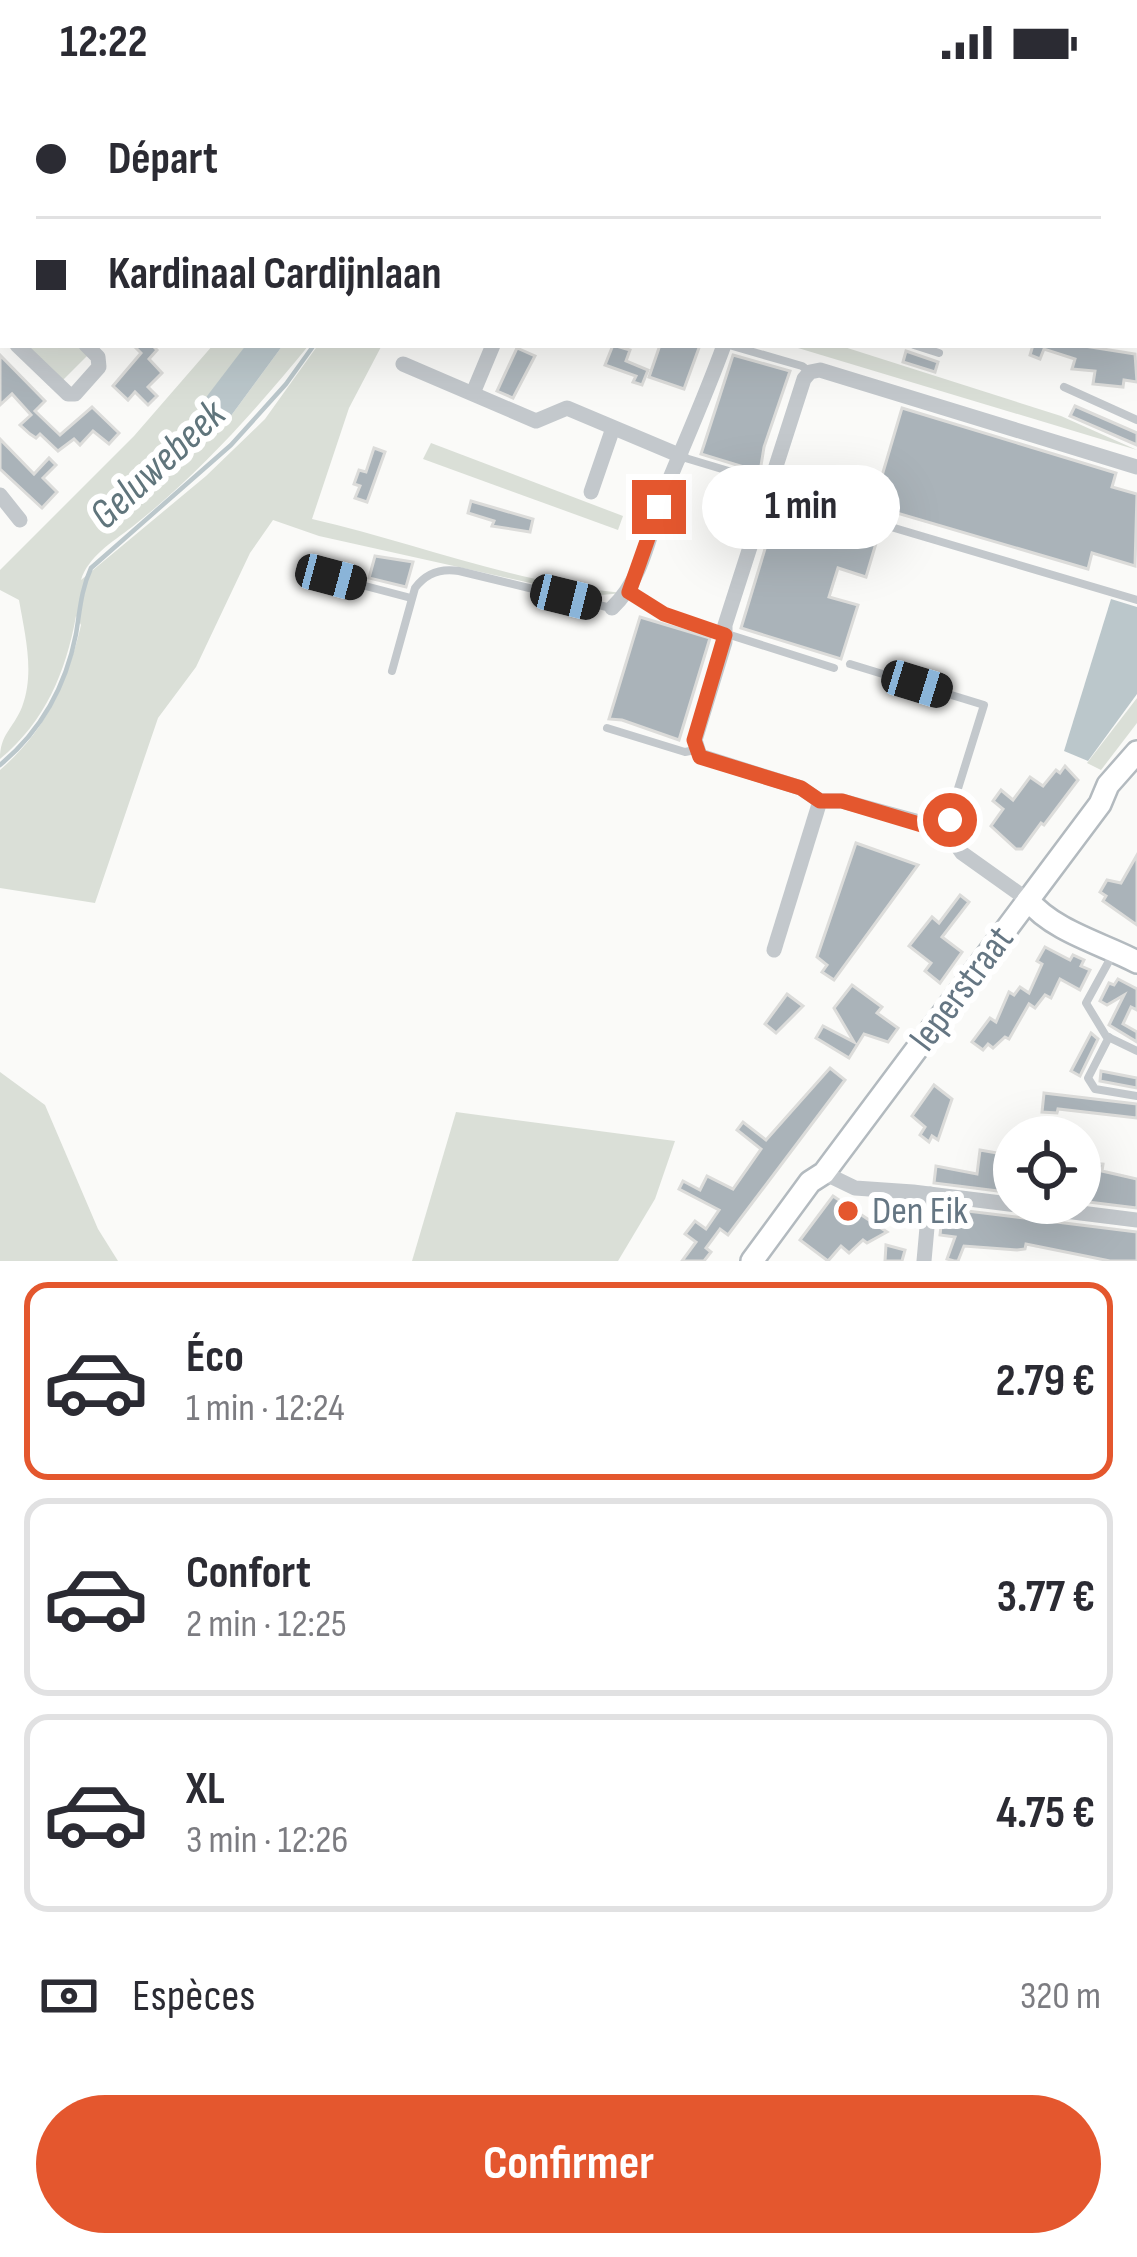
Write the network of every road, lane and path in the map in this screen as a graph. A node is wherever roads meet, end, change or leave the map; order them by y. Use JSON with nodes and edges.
{"nodes":[{"id":1,"x":20,"y":348,"type":"edge"},
{"id":2,"x":89,"y":348,"type":"edge"},
{"id":3,"x":492,"y":348,"type":"edge"},
{"id":4,"x":725,"y":348,"type":"edge"},
{"id":5,"x":737,"y":348,"type":"edge"},
{"id":6,"x":403,"y":364,"type":"dead end"},
{"id":7,"x":810,"y":372,"type":"junction"},
{"id":8,"x":1064,"y":387,"type":"dead end"},
{"id":9,"x":473,"y":393,"type":"junction"},
{"id":10,"x":1137,"y":420,"type":"edge"},
{"id":11,"x":614,"y":428,"type":"junction"},
{"id":12,"x":681,"y":456,"type":"junction"},
{"id":13,"x":1137,"y":466,"type":"edge"},
{"id":14,"x":771,"y":482,"type":"junction"},
{"id":15,"x":591,"y":492,"type":"dead end"},
{"id":16,"x":0,"y":496,"type":"edge"},
{"id":17,"x":879,"y":516,"type":"dead end"},
{"id":18,"x":20,"y":520,"type":"dead end"},
{"id":19,"x":891,"y":527,"type":"dead end"},
{"id":20,"x":331,"y":577,"type":"dead end"},
{"id":21,"x":629,"y":592,"type":"junction"},
{"id":22,"x":411,"y":598,"type":"junction"},
{"id":23,"x":1137,"y":600,"type":"edge"},
{"id":24,"x":612,"y":608,"type":"joint"},
{"id":25,"x":725,"y":635,"type":"junction"},
{"id":26,"x":850,"y":664,"type":"dead end"},
{"id":27,"x":834,"y":668,"type":"dead end"},
{"id":28,"x":392,"y":671,"type":"dead end"},
{"id":29,"x":607,"y":728,"type":"dead end"},
{"id":30,"x":695,"y":750,"type":"junction"},
{"id":31,"x":1137,"y":752,"type":"edge"},
{"id":32,"x":1137,"y":763,"type":"edge"},
{"id":33,"x":820,"y":801,"type":"junction"},
{"id":34,"x":1100,"y":805,"type":"junction"},
{"id":35,"x":945,"y":830,"type":"junction"},
{"id":36,"x":1023,"y":898,"type":"junction"},
{"id":37,"x":773,"y":950,"type":"dead end"},
{"id":38,"x":1115,"y":950,"type":"junction"},
{"id":39,"x":1137,"y":962,"type":"edge"},
{"id":40,"x":1109,"y":1037,"type":"junction"},
{"id":41,"x":1137,"y":1051,"type":"edge"},
{"id":42,"x":1137,"y":1096,"type":"edge"},
{"id":43,"x":824,"y":1173,"type":"junction"},
{"id":44,"x":930,"y":1194,"type":"junction"},
{"id":45,"x":1137,"y":1220,"type":"edge"},
{"id":46,"x":752,"y":1261,"type":"edge"},
{"id":47,"x":765,"y":1261,"type":"edge"},
{"id":48,"x":924,"y":1261,"type":"edge"}],
"edges":[{"from":1,"to":2,"type":"street"},
{"from":3,"to":9,"type":"street"},
{"from":4,"to":12,"type":"street"},
{"from":5,"to":7,"type":"lane"},
{"from":6,"to":9,"type":"street"},
{"from":7,"to":13,"type":"street"},
{"from":7,"to":14,"type":"street"},
{"from":8,"to":10,"type":"lane"},
{"from":9,"to":11,"type":"street"},
{"from":11,"to":12,"type":"street"},
{"from":11,"to":15,"type":"street"},
{"from":12,"to":14,"type":"lane"},
{"from":12,"to":21,"type":"street"},
{"from":14,"to":17,"type":"lane"},
{"from":14,"to":25,"type":"street"},
{"from":16,"to":18,"type":"street"},
{"from":19,"to":23,"type":"lane"},
{"from":20,"to":22,"type":"lane"},
{"from":21,"to":24,"type":"street"},
{"from":21,"to":25,"type":"lane"},
{"from":22,"to":24,"type":"lane"},
{"from":22,"to":28,"type":"lane"},
{"from":25,"to":27,"type":"lane"},
{"from":25,"to":30,"type":"street"},
{"from":26,"to":35,"type":"lane"},
{"from":29,"to":30,"type":"lane"},
{"from":30,"to":33,"type":"street"},
{"from":31,"to":34,"type":"street","name":"Ieperstraat"},
{"from":32,"to":34,"type":"street","name":"Ieperstraat"},
{"from":33,"to":35,"type":"street"},
{"from":33,"to":37,"type":"street"},
{"from":34,"to":36,"type":"street","name":"Ieperstraat"},
{"from":35,"to":36,"type":"street"},
{"from":36,"to":38,"type":"street"},
{"from":36,"to":43,"type":"street","name":"Ieperstraat"},
{"from":38,"to":39,"type":"street"},
{"from":38,"to":40,"type":"lane"},
{"from":40,"to":41,"type":"lane"},
{"from":40,"to":42,"type":"lane"},
{"from":43,"to":44,"type":"street"},
{"from":43,"to":46,"type":"street","name":"Ieperstraat"},
{"from":43,"to":47,"type":"street","name":"Ieperstraat"},
{"from":44,"to":45,"type":"street"},
{"from":44,"to":48,"type":"street"}]}
